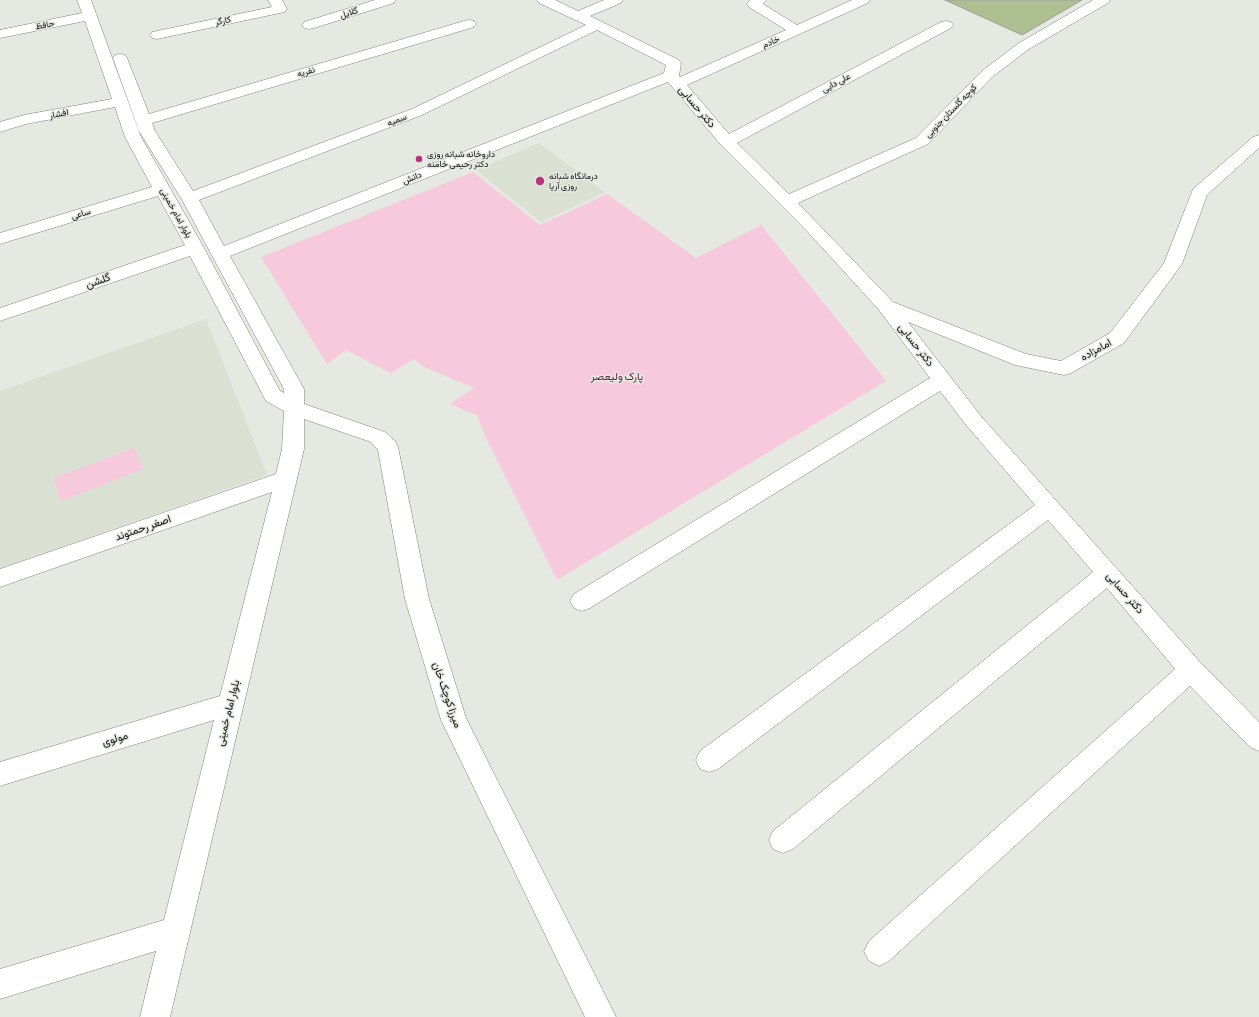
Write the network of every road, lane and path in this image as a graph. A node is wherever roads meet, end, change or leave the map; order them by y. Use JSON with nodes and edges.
{"nodes":[{"id":1,"x":99,"y":0,"type":"edge"},
{"id":2,"x":275,"y":0,"type":"edge"},
{"id":3,"x":389,"y":0,"type":"edge"},
{"id":4,"x":544,"y":0,"type":"edge"},
{"id":5,"x":616,"y":0,"type":"edge"},
{"id":6,"x":759,"y":0,"type":"edge"},
{"id":7,"x":863,"y":0,"type":"edge"},
{"id":8,"x":1103,"y":0,"type":"edge"},
{"id":9,"x":87,"y":8,"type":"edge"},
{"id":10,"x":578,"y":16,"type":"junction"},
{"id":11,"x":469,"y":24,"type":"dead end"},
{"id":12,"x":309,"y":25,"type":"dead end"},
{"id":13,"x":597,"y":25,"type":"junction"},
{"id":14,"x":946,"y":25,"type":"dead end"},
{"id":15,"x":796,"y":30,"type":"junction"},
{"id":16,"x":0,"y":34,"type":"edge"},
{"id":17,"x":157,"y":35,"type":"dead end"},
{"id":18,"x":675,"y":80,"type":"junction"},
{"id":19,"x":119,"y":102,"type":"junction"},
{"id":20,"x":143,"y":121,"type":"junction"},
{"id":21,"x":0,"y":127,"type":"edge"},
{"id":22,"x":1259,"y":140,"type":"edge"},
{"id":23,"x":727,"y":142,"type":"junction"},
{"id":24,"x":163,"y":189,"type":"junction"},
{"id":25,"x":189,"y":198,"type":"junction"},
{"id":26,"x":788,"y":201,"type":"junction"},
{"id":27,"x":0,"y":239,"type":"edge"},
{"id":28,"x":195,"y":248,"type":"junction"},
{"id":29,"x":220,"y":254,"type":"junction"},
{"id":30,"x":886,"y":306,"type":"junction"},
{"id":31,"x":0,"y":314,"type":"edge"},
{"id":32,"x":943,"y":380,"type":"junction"},
{"id":33,"x":294,"y":408,"type":"junction"},
{"id":34,"x":285,"y":479,"type":"junction"},
{"id":35,"x":1049,"y":507,"type":"junction"},
{"id":36,"x":1108,"y":573,"type":"junction"},
{"id":37,"x":0,"y":578,"type":"edge"},
{"id":38,"x":582,"y":601,"type":"dead end"},
{"id":39,"x":1191,"y":670,"type":"junction"},
{"id":40,"x":231,"y":704,"type":"junction"},
{"id":41,"x":1259,"y":739,"type":"edge"},
{"id":42,"x":709,"y":760,"type":"dead end"},
{"id":43,"x":0,"y":774,"type":"edge"},
{"id":44,"x":783,"y":840,"type":"dead end"},
{"id":45,"x":176,"y":931,"type":"junction"},
{"id":46,"x":880,"y":951,"type":"dead end"},
{"id":47,"x":0,"y":984,"type":"edge"},
{"id":48,"x":155,"y":1017,"type":"edge"},
{"id":49,"x":601,"y":1017,"type":"edge"}],
"edges":[{"from":1,"to":20,"type":"street","name":"بلوار امام خمینی"},
{"from":2,"to":17,"type":"street","name":"کارگر"},
{"from":3,"to":12,"type":"street","name":"گلایل"},
{"from":4,"to":10,"type":"street","name":"دکتر حسابی"},
{"from":5,"to":10,"type":"street"},
{"from":6,"to":15,"type":"street"},
{"from":7,"to":15,"type":"street","name":"خادم"},
{"from":8,"to":26,"type":"street","name":"کوچه گلستان جنوبی"},
{"from":9,"to":16,"type":"street","name":"حافظ"},
{"from":9,"to":19,"type":"street","name":"بلوار امام خمینی"},
{"from":10,"to":13,"type":"street","name":"دکتر حسابی"},
{"from":11,"to":20,"type":"street","name":"نفریه"},
{"from":13,"to":18,"type":"street","name":"دکتر حسابی"},
{"from":13,"to":25,"type":"street","name":"سمیه"},
{"from":14,"to":23,"type":"street","name":"علی دایی"},
{"from":15,"to":18,"type":"street","name":"خادم"},
{"from":18,"to":23,"type":"street","name":"دکتر حسابی"},
{"from":18,"to":29,"type":"street","name":"دانش"},
{"from":19,"to":21,"type":"street","name":"افشار"},
{"from":19,"to":24,"type":"street","name":"بلوار امام خمینی"},
{"from":20,"to":25,"type":"street","name":"بلوار امام خمینی"},
{"from":22,"to":30,"type":"street","name":"امامزاده"},
{"from":23,"to":26,"type":"street","name":"دکتر حسابی"},
{"from":24,"to":27,"type":"street","name":"ساعی"},
{"from":24,"to":28,"type":"street","name":"بلوار امام خمینی"},
{"from":25,"to":29,"type":"street","name":"بلوار امام خمینی"},
{"from":26,"to":30,"type":"street","name":"دکتر حسابی"},
{"from":28,"to":31,"type":"street","name":"گلشن"},
{"from":28,"to":33,"type":"street","name":"بلوار امام خمینی"},
{"from":29,"to":33,"type":"street","name":"بلوار امام خمینی"},
{"from":30,"to":32,"type":"street","name":"دکتر حسابی"},
{"from":32,"to":35,"type":"street","name":"دکتر حسابی"},
{"from":32,"to":38,"type":"street"},
{"from":33,"to":34,"type":"street","name":"بلوار امام خمینی"},
{"from":33,"to":49,"type":"street","name":"میرزا کوچک خان"},
{"from":34,"to":37,"type":"street","name":"اصغر رحمتوند"},
{"from":34,"to":40,"type":"street","name":"بلوار امام خمینی"},
{"from":35,"to":36,"type":"street","name":"دکتر حسابی"},
{"from":35,"to":42,"type":"street"},
{"from":36,"to":39,"type":"street","name":"دکتر حسابی"},
{"from":36,"to":44,"type":"street"},
{"from":39,"to":41,"type":"street","name":"دکتر حسابی"},
{"from":39,"to":46,"type":"street"},
{"from":40,"to":43,"type":"street","name":"مولوی"},
{"from":40,"to":45,"type":"street","name":"بلوار امام خمینی"},
{"from":45,"to":47,"type":"street"},
{"from":45,"to":48,"type":"street","name":"بلوار امام خمینی"}]}
